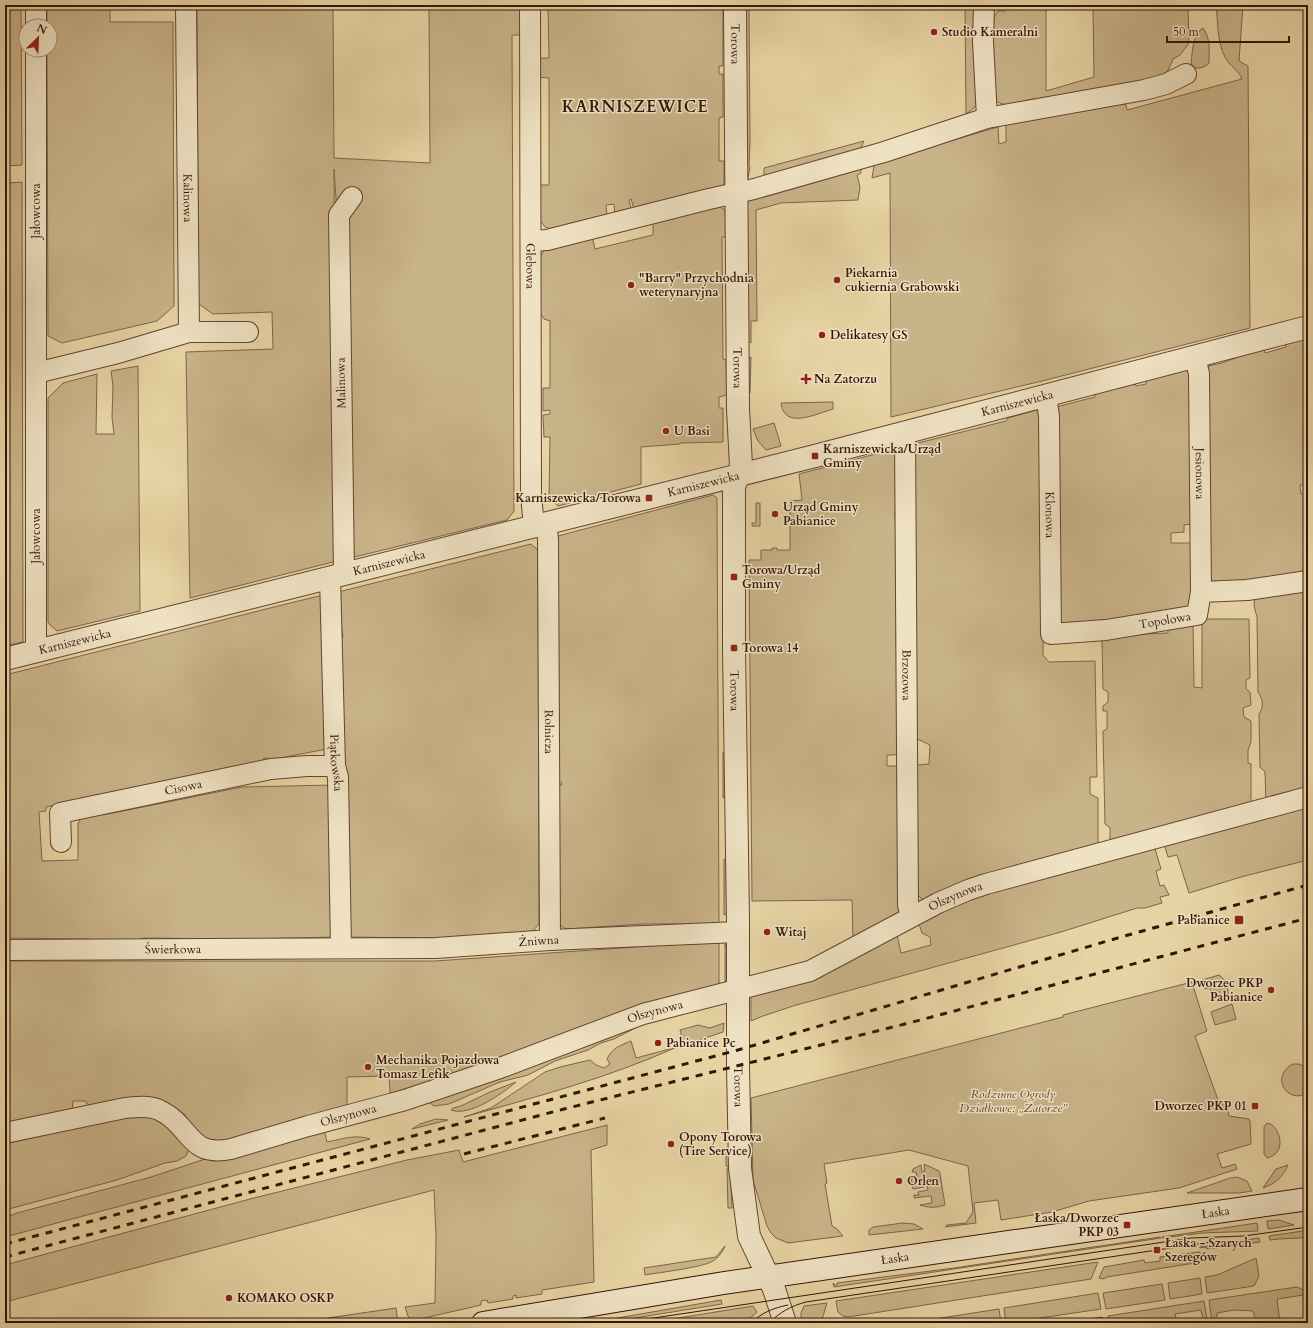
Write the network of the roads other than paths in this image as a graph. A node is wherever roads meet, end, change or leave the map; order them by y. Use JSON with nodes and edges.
{"nodes":[{"id":1,"x":36,"y":5,"type":"edge"},
{"id":2,"x":186,"y":5,"type":"edge"},
{"id":3,"x":530,"y":5,"type":"edge"},
{"id":4,"x":735,"y":5,"type":"edge"},
{"id":5,"x":984,"y":5,"type":"edge"},
{"id":6,"x":36,"y":18,"type":"edge"},
{"id":7,"x":36,"y":58,"type":"edge"},
{"id":8,"x":1186,"y":74,"type":"dead end"},
{"id":9,"x":987,"y":118,"type":"junction"},
{"id":10,"x":736,"y":193,"type":"junction"},
{"id":11,"x":352,"y":197,"type":"dead end"},
{"id":12,"x":531,"y":242,"type":"junction"},
{"id":13,"x":1308,"y":327,"type":"edge"},
{"id":14,"x":189,"y":332,"type":"junction"},
{"id":15,"x":248,"y":332,"type":"dead end"},
{"id":16,"x":1196,"y":356,"type":"junction"},
{"id":17,"x":36,"y":373,"type":"junction"},
{"id":18,"x":1046,"y":396,"type":"junction"},
{"id":19,"x":905,"y":433,"type":"junction"},
{"id":20,"x":739,"y":475,"type":"junction"},
{"id":21,"x":540,"y":525,"type":"junction"},
{"id":22,"x":337,"y":576,"type":"junction"},
{"id":23,"x":1308,"y":581,"type":"edge"},
{"id":24,"x":1201,"y":592,"type":"junction"},
{"id":25,"x":1051,"y":634,"type":"joint"},
{"id":26,"x":36,"y":651,"type":"junction"},
{"id":27,"x":5,"y":659,"type":"edge"},
{"id":28,"x":335,"y":766,"type":"junction"},
{"id":29,"x":1308,"y":797,"type":"edge"},
{"id":30,"x":61,"y":842,"type":"dead end"},
{"id":31,"x":911,"y":917,"type":"junction"},
{"id":32,"x":738,"y":932,"type":"junction"},
{"id":33,"x":550,"y":940,"type":"junction"},
{"id":34,"x":341,"y":948,"type":"junction"},
{"id":35,"x":5,"y":950,"type":"edge"},
{"id":36,"x":737,"y":990,"type":"junction"},
{"id":37,"x":5,"y":1133,"type":"edge"},
{"id":38,"x":1308,"y":1199,"type":"edge"},
{"id":39,"x":769,"y":1277,"type":"junction"},
{"id":40,"x":484,"y":1323,"type":"edge"},
{"id":41,"x":785,"y":1323,"type":"edge"}],
"edges":[{"from":1,"to":6,"type":"street"},
{"from":2,"to":14,"type":"street","name":"Kalinowa"},
{"from":3,"to":12,"type":"street","name":"Glebowa"},
{"from":4,"to":10,"type":"street","name":"Torowa"},
{"from":5,"to":9,"type":"street"},
{"from":7,"to":17,"type":"street","name":"Jałowcowa"},
{"from":8,"to":9,"type":"street"},
{"from":9,"to":10,"type":"street"},
{"from":10,"to":12,"type":"street"},
{"from":10,"to":20,"type":"street","name":"Torowa"},
{"from":11,"to":22,"type":"street","name":"Malinowa"},
{"from":12,"to":21,"type":"street","name":"Glebowa"},
{"from":13,"to":16,"type":"street","name":"Karniszewicka"},
{"from":14,"to":15,"type":"street"},
{"from":14,"to":17,"type":"street"},
{"from":16,"to":18,"type":"street","name":"Karniszewicka"},
{"from":16,"to":24,"type":"street","name":"Jesionowa"},
{"from":17,"to":26,"type":"street","name":"Jałowcowa"},
{"from":18,"to":19,"type":"street","name":"Karniszewicka"},
{"from":18,"to":25,"type":"street","name":"Klonowa"},
{"from":19,"to":20,"type":"street","name":"Karniszewicka"},
{"from":19,"to":31,"type":"street","name":"Brzozowa"},
{"from":20,"to":21,"type":"street","name":"Karniszewicka"},
{"from":20,"to":32,"type":"street","name":"Torowa"},
{"from":21,"to":22,"type":"street","name":"Karniszewicka"},
{"from":21,"to":33,"type":"street","name":"Rolnicza"},
{"from":22,"to":26,"type":"street","name":"Karniszewicka"},
{"from":22,"to":28,"type":"street","name":"Piątkowska"},
{"from":23,"to":24,"type":"street"},
{"from":24,"to":25,"type":"street","name":"Topolowa"},
{"from":26,"to":27,"type":"street","name":"Karniszewicka"},
{"from":28,"to":30,"type":"street","name":"Cisowa"},
{"from":28,"to":34,"type":"street","name":"Piątkowska"},
{"from":29,"to":31,"type":"street","name":"Olszynowa"},
{"from":31,"to":36,"type":"street","name":"Olszynowa"},
{"from":32,"to":33,"type":"street","name":"Żniwna"},
{"from":32,"to":36,"type":"street","name":"Torowa"},
{"from":33,"to":34,"type":"street","name":"Żniwna"},
{"from":34,"to":35,"type":"street","name":"Świerkowa"},
{"from":36,"to":37,"type":"street","name":"Olszynowa"},
{"from":36,"to":39,"type":"street","name":"Torowa"},
{"from":38,"to":39,"type":"street","name":"Łaska"},
{"from":39,"to":40,"type":"street","name":"Łaska"},
{"from":39,"to":41,"type":"street","name":"Torowa"}]}
